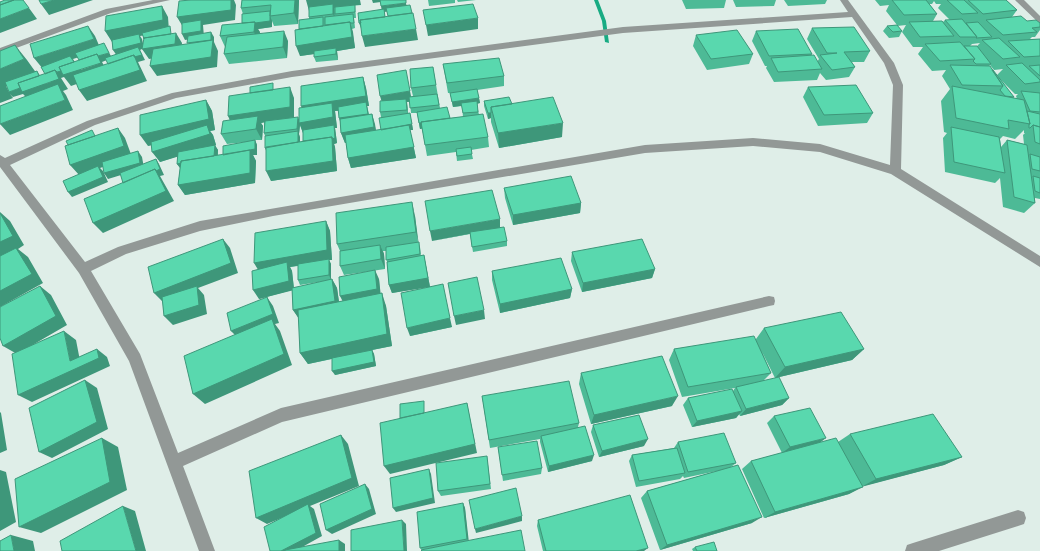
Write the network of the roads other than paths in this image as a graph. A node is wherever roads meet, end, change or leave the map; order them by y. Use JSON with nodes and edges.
{"nodes":[{"id":1,"x":166,"y":0,"type":"edge"},
{"id":2,"x":844,"y":0,"type":"edge"},
{"id":3,"x":1019,"y":0,"type":"edge"},
{"id":4,"x":854,"y":14,"type":"junction"},
{"id":5,"x":1040,"y":21,"type":"edge"},
{"id":6,"x":0,"y":51,"type":"edge"},
{"id":7,"x":3,"y":161,"type":"edge"},
{"id":8,"x":895,"y":171,"type":"junction"},
{"id":9,"x":1040,"y":262,"type":"edge"},
{"id":10,"x":83,"y":269,"type":"junction"},
{"id":11,"x":769,"y":302,"type":"dead end"},
{"id":12,"x":174,"y":462,"type":"junction"},
{"id":13,"x":1018,"y":518,"type":"dead end"},
{"id":14,"x":207,"y":551,"type":"edge"},
{"id":15,"x":913,"y":551,"type":"edge"}],
"edges":[{"from":1,"to":6,"type":"street"},
{"from":2,"to":4,"type":"street"},
{"from":3,"to":5,"type":"street"},
{"from":4,"to":7,"type":"street"},
{"from":4,"to":8,"type":"street"},
{"from":7,"to":10,"type":"street"},
{"from":8,"to":9,"type":"street"},
{"from":8,"to":10,"type":"street"},
{"from":10,"to":12,"type":"street"},
{"from":11,"to":12,"type":"street"},
{"from":12,"to":14,"type":"street"},
{"from":13,"to":15,"type":"street"}]}
